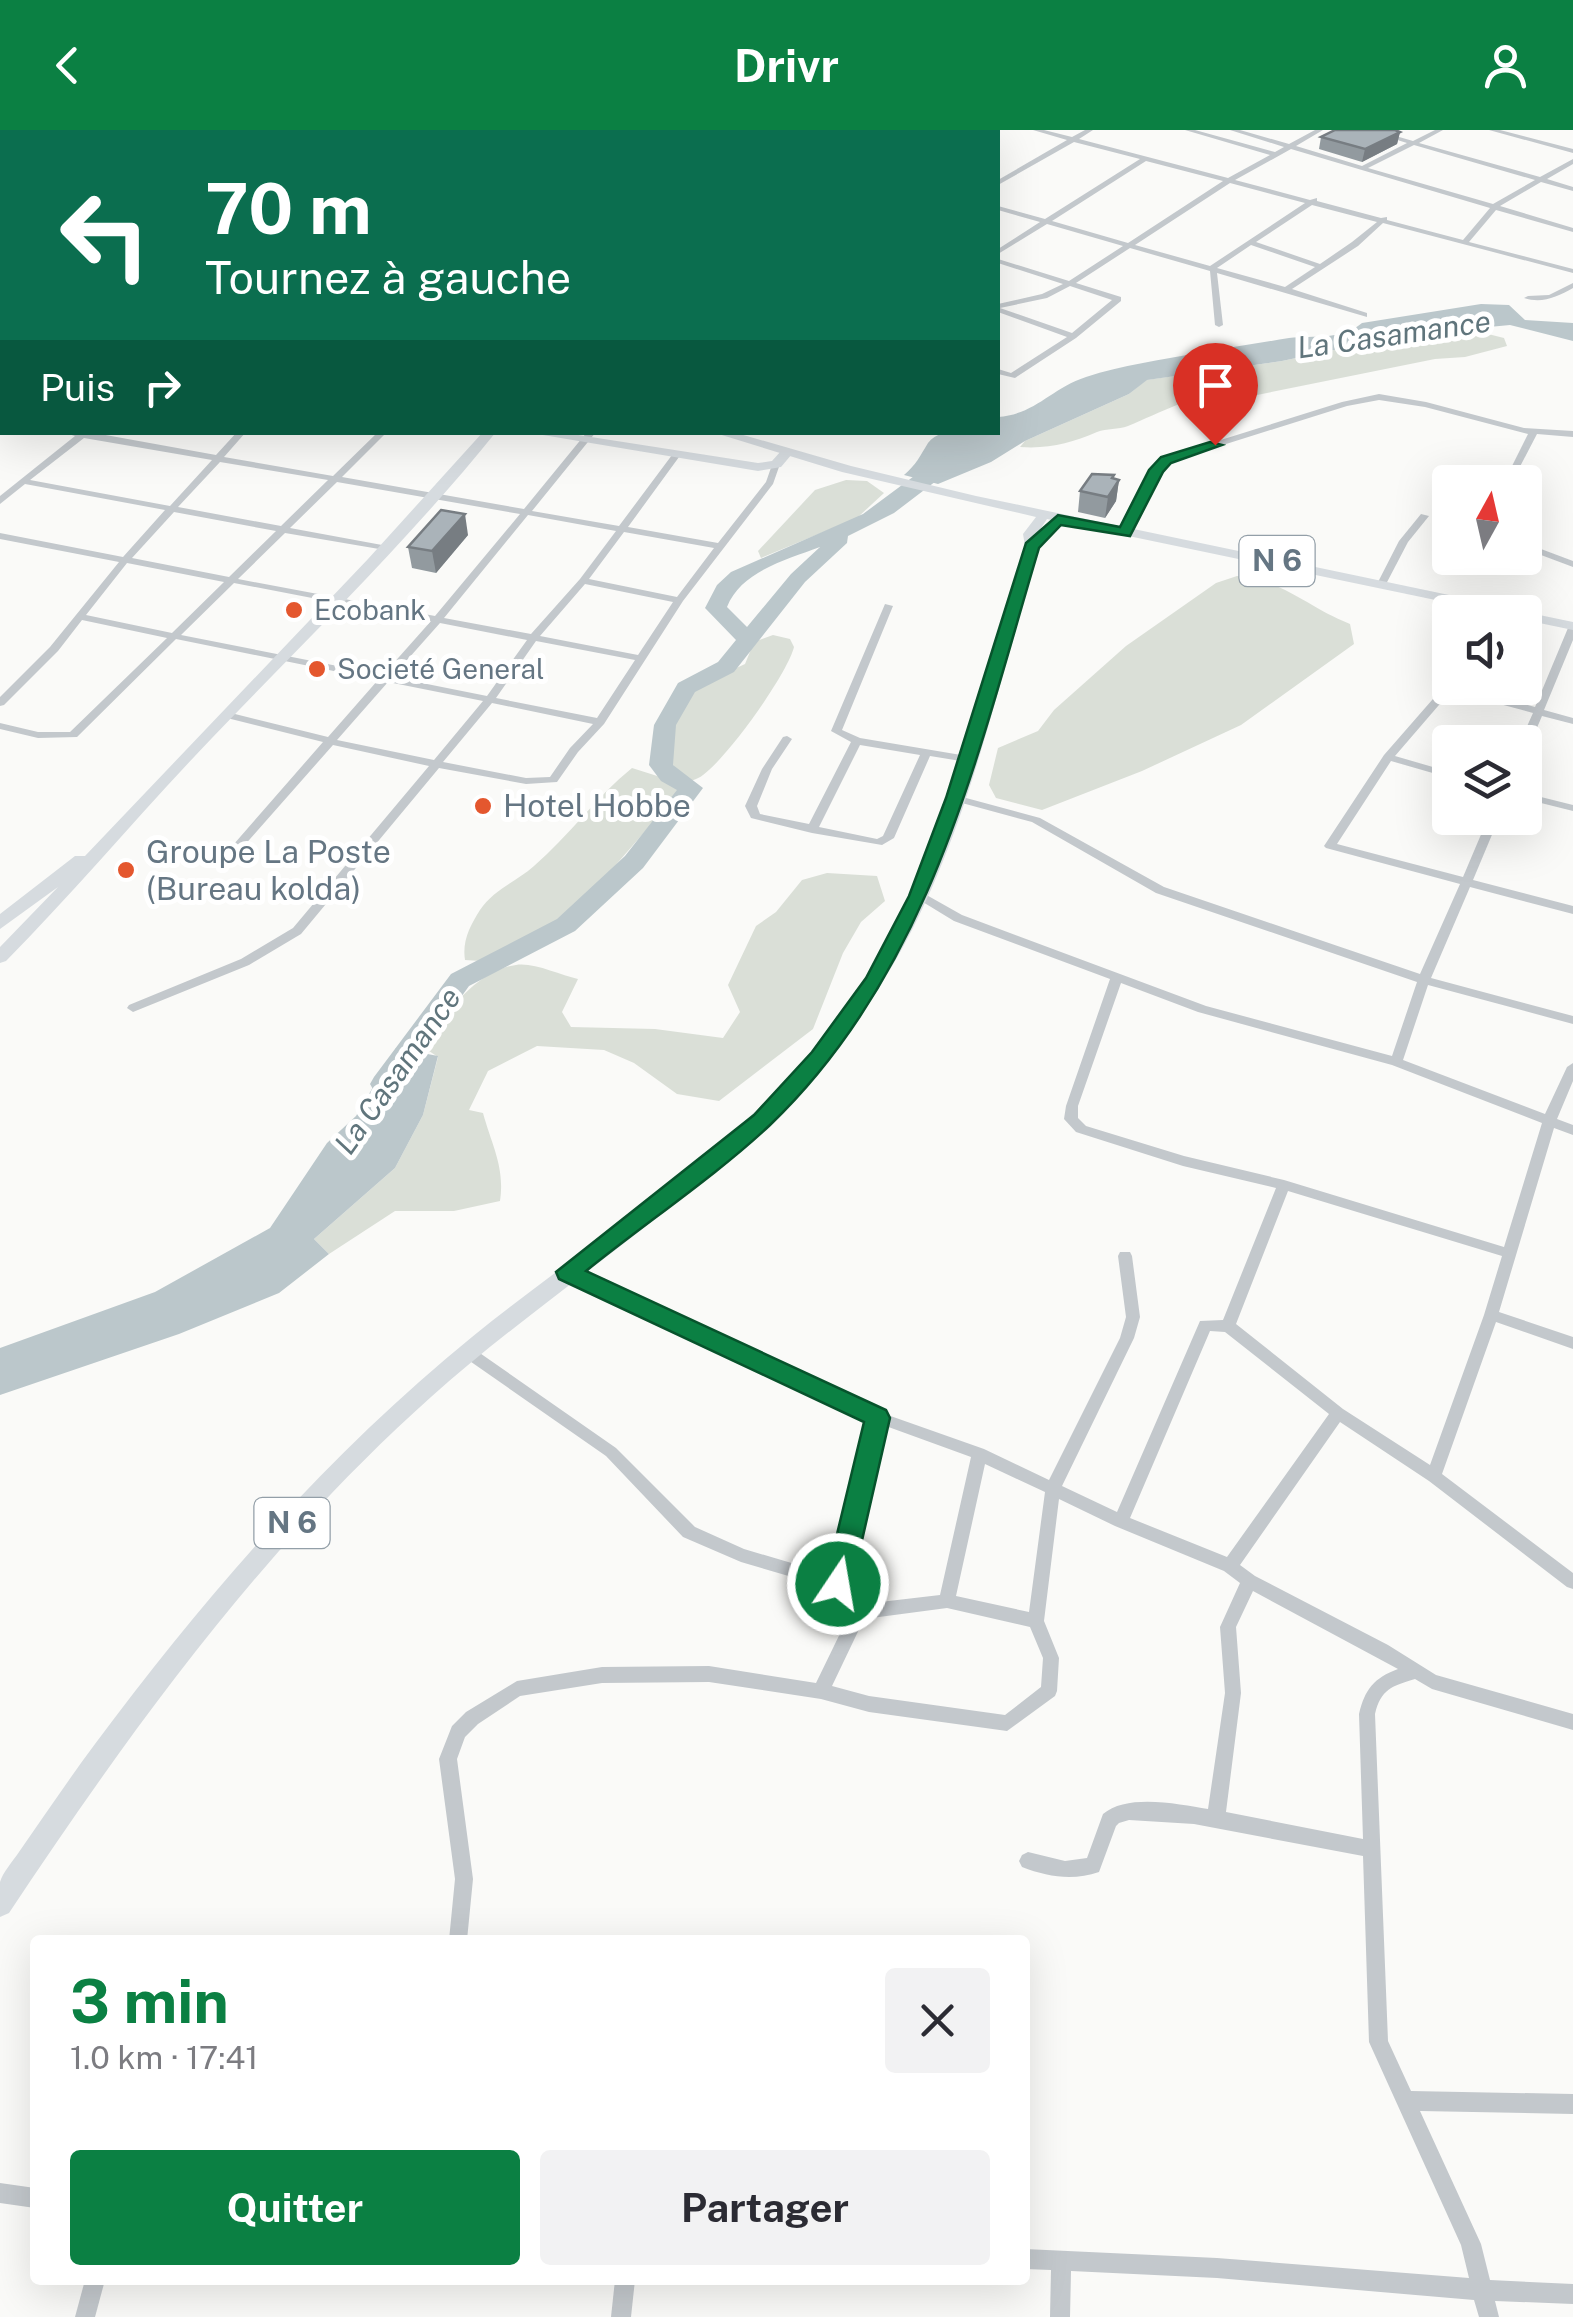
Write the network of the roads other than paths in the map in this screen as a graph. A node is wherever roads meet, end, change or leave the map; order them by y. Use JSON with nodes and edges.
{"nodes":[{"id":1,"x":1036,"y":130,"type":"edge"},
{"id":2,"x":1090,"y":130,"type":"edge"},
{"id":3,"x":1188,"y":130,"type":"edge"},
{"id":4,"x":1232,"y":130,"type":"edge"},
{"id":5,"x":1320,"y":130,"type":"edge"},
{"id":6,"x":1368,"y":130,"type":"edge"},
{"id":7,"x":1440,"y":130,"type":"edge"},
{"id":8,"x":1492,"y":130,"type":"edge"},
{"id":9,"x":1072,"y":141,"type":"junction"},
{"id":10,"x":1411,"y":142,"type":"junction"},
{"id":11,"x":1289,"y":146,"type":"junction"},
{"id":12,"x":1573,"y":151,"type":"edge"},
{"id":13,"x":1274,"y":154,"type":"junction"},
{"id":14,"x":1145,"y":159,"type":"junction"},
{"id":15,"x":1573,"y":161,"type":"edge"},
{"id":16,"x":1364,"y":167,"type":"junction"},
{"id":17,"x":1228,"y":180,"type":"junction"},
{"id":18,"x":1540,"y":180,"type":"junction"},
{"id":19,"x":1000,"y":182,"type":"edge"},
{"id":20,"x":1573,"y":189,"type":"edge"},
{"id":21,"x":1314,"y":200,"type":"junction"},
{"id":22,"x":1495,"y":206,"type":"junction"},
{"id":23,"x":1000,"y":209,"type":"edge"},
{"id":24,"x":1384,"y":220,"type":"junction"},
{"id":25,"x":1046,"y":223,"type":"junction"},
{"id":26,"x":1573,"y":230,"type":"edge"},
{"id":27,"x":1250,"y":242,"type":"junction"},
{"id":28,"x":1465,"y":242,"type":"junction"},
{"id":29,"x":1126,"y":244,"type":"junction"},
{"id":30,"x":1000,"y":251,"type":"edge"},
{"id":31,"x":1000,"y":262,"type":"edge"},
{"id":32,"x":1319,"y":266,"type":"junction"},
{"id":33,"x":1214,"y":268,"type":"junction"},
{"id":34,"x":1573,"y":271,"type":"edge"},
{"id":35,"x":1071,"y":282,"type":"junction"},
{"id":36,"x":1573,"y":285,"type":"edge"},
{"id":37,"x":1286,"y":290,"type":"junction"},
{"id":38,"x":1528,"y":298,"type":"dead end"},
{"id":39,"x":1000,"y":307,"type":"edge"},
{"id":40,"x":1000,"y":309,"type":"edge"},
{"id":41,"x":1364,"y":315,"type":"dead end"},
{"id":42,"x":1219,"y":325,"type":"dead end"},
{"id":43,"x":1073,"y":336,"type":"junction"},
{"id":44,"x":1000,"y":372,"type":"edge"},
{"id":45,"x":1534,"y":431,"type":"junction"},
{"id":46,"x":1573,"y":434,"type":"edge"},
{"id":47,"x":84,"y":435,"type":"edge"},
{"id":48,"x":90,"y":435,"type":"edge"},
{"id":49,"x":239,"y":435,"type":"edge"},
{"id":50,"x":380,"y":435,"type":"edge"},
{"id":51,"x":487,"y":435,"type":"edge"},
{"id":52,"x":725,"y":435,"type":"edge"},
{"id":53,"x":589,"y":437,"type":"edge"},
{"id":54,"x":675,"y":457,"type":"junction"},
{"id":55,"x":217,"y":458,"type":"junction"},
{"id":56,"x":781,"y":459,"type":"junction"},
{"id":57,"x":1517,"y":465,"type":"edge"},
{"id":58,"x":336,"y":479,"type":"junction"},
{"id":59,"x":23,"y":481,"type":"junction"},
{"id":60,"x":435,"y":496,"type":"junction"},
{"id":61,"x":0,"y":501,"type":"edge"},
{"id":62,"x":173,"y":508,"type":"junction"},
{"id":63,"x":1004,"y":508,"type":"junction"},
{"id":64,"x":528,"y":513,"type":"junction"},
{"id":65,"x":1424,"y":516,"type":"dead end"},
{"id":66,"x":1050,"y":518,"type":"junction"},
{"id":67,"x":283,"y":527,"type":"junction"},
{"id":68,"x":623,"y":529,"type":"junction"},
{"id":69,"x":1125,"y":533,"type":"junction"},
{"id":70,"x":0,"y":536,"type":"edge"},
{"id":71,"x":1030,"y":540,"type":"junction"},
{"id":72,"x":719,"y":546,"type":"junction"},
{"id":73,"x":382,"y":548,"type":"junction"},
{"id":74,"x":1542,"y":552,"type":"edge"},
{"id":75,"x":125,"y":560,"type":"junction"},
{"id":76,"x":1573,"y":564,"type":"edge"},
{"id":77,"x":231,"y":581,"type":"junction"},
{"id":78,"x":583,"y":581,"type":"junction"},
{"id":79,"x":1382,"y":584,"type":"junction"},
{"id":80,"x":1432,"y":595,"type":"edge"},
{"id":81,"x":336,"y":599,"type":"junction"},
{"id":82,"x":679,"y":600,"type":"junction"},
{"id":83,"x":888,"y":606,"type":"dead end"},
{"id":84,"x":80,"y":616,"type":"junction"},
{"id":85,"x":438,"y":620,"type":"junction"},
{"id":86,"x":1542,"y":620,"type":"edge"},
{"id":87,"x":1573,"y":627,"type":"edge"},
{"id":88,"x":178,"y":636,"type":"junction"},
{"id":89,"x":533,"y":638,"type":"junction"},
{"id":90,"x":282,"y":658,"type":"junction"},
{"id":91,"x":640,"y":658,"type":"junction"},
{"id":92,"x":388,"y":678,"type":"junction"},
{"id":93,"x":492,"y":697,"type":"junction"},
{"id":94,"x":0,"y":703,"type":"edge"},
{"id":95,"x":1436,"y":705,"type":"edge"},
{"id":96,"x":1514,"y":705,"type":"edge"},
{"id":97,"x":1538,"y":712,"type":"junction"},
{"id":98,"x":227,"y":715,"type":"junction"},
{"id":99,"x":1573,"y":721,"type":"edge"},
{"id":100,"x":600,"y":722,"type":"junction"},
{"id":101,"x":1533,"y":725,"type":"edge"},
{"id":102,"x":0,"y":726,"type":"edge"},
{"id":103,"x":787,"y":739,"type":"dead end"},
{"id":104,"x":857,"y":740,"type":"junction"},
{"id":105,"x":329,"y":741,"type":"junction"},
{"id":106,"x":927,"y":752,"type":"junction"},
{"id":107,"x":1388,"y":757,"type":"junction"},
{"id":108,"x":967,"y":759,"type":"junction"},
{"id":109,"x":437,"y":763,"type":"junction"},
{"id":110,"x":1432,"y":770,"type":"edge"},
{"id":111,"x":955,"y":798,"type":"junction"},
{"id":112,"x":1542,"y":800,"type":"edge"},
{"id":113,"x":1573,"y":808,"type":"edge"},
{"id":114,"x":812,"y":830,"type":"junction"},
{"id":115,"x":1486,"y":835,"type":"edge"},
{"id":116,"x":110,"y":838,"type":"junction"},
{"id":117,"x":238,"y":846,"type":"dead end"},
{"id":118,"x":1466,"y":879,"type":"junction"},
{"id":119,"x":919,"y":896,"type":"junction"},
{"id":120,"x":1573,"y":910,"type":"edge"},
{"id":121,"x":0,"y":923,"type":"edge"},
{"id":122,"x":0,"y":957,"type":"edge"},
{"id":123,"x":1117,"y":978,"type":"junction"},
{"id":124,"x":1424,"y":980,"type":"junction"},
{"id":125,"x":133,"y":1008,"type":"dead end"},
{"id":126,"x":1573,"y":1020,"type":"edge"},
{"id":127,"x":1396,"y":1062,"type":"junction"},
{"id":128,"x":1573,"y":1067,"type":"edge"},
{"id":129,"x":1549,"y":1121,"type":"junction"},
{"id":130,"x":1573,"y":1130,"type":"edge"},
{"id":131,"x":1284,"y":1185,"type":"junction"},
{"id":132,"x":1508,"y":1252,"type":"junction"},
{"id":133,"x":1125,"y":1256,"type":"dead end"},
{"id":134,"x":568,"y":1272,"type":"junction"},
{"id":135,"x":1491,"y":1315,"type":"junction"},
{"id":136,"x":1228,"y":1326,"type":"junction"},
{"id":137,"x":1573,"y":1343,"type":"edge"},
{"id":138,"x":470,"y":1353,"type":"junction"},
{"id":139,"x":1338,"y":1413,"type":"junction"},
{"id":140,"x":877,"y":1418,"type":"junction"},
{"id":141,"x":978,"y":1454,"type":"junction"},
{"id":142,"x":1434,"y":1476,"type":"junction"},
{"id":143,"x":1053,"y":1488,"type":"junction"},
{"id":144,"x":1121,"y":1522,"type":"junction"},
{"id":145,"x":1230,"y":1566,"type":"junction"},
{"id":146,"x":1249,"y":1581,"type":"junction"},
{"id":147,"x":1573,"y":1582,"type":"edge"},
{"id":148,"x":838,"y":1584,"type":"junction"},
{"id":149,"x":948,"y":1601,"type":"junction"},
{"id":150,"x":859,"y":1612,"type":"junction"},
{"id":151,"x":1036,"y":1621,"type":"junction"},
{"id":152,"x":1416,"y":1671,"type":"junction"},
{"id":153,"x":821,"y":1691,"type":"junction"},
{"id":154,"x":1573,"y":1722,"type":"edge"},
{"id":155,"x":1216,"y":1818,"type":"junction"},
{"id":156,"x":1372,"y":1849,"type":"junction"},
{"id":157,"x":1028,"y":1862,"type":"dead end"},
{"id":158,"x":0,"y":1904,"type":"edge"},
{"id":159,"x":458,"y":1935,"type":"edge"},
{"id":160,"x":1407,"y":2101,"type":"junction"},
{"id":161,"x":1573,"y":2104,"type":"edge"},
{"id":162,"x":0,"y":2193,"type":"edge"},
{"id":163,"x":30,"y":2197,"type":"edge"},
{"id":164,"x":1030,"y":2260,"type":"edge"},
{"id":165,"x":1061,"y":2264,"type":"junction"},
{"id":166,"x":94,"y":2285,"type":"edge"},
{"id":167,"x":624,"y":2285,"type":"edge"},
{"id":168,"x":1484,"y":2290,"type":"junction"},
{"id":169,"x":1573,"y":2294,"type":"edge"},
{"id":170,"x":85,"y":2317,"type":"edge"},
{"id":171,"x":621,"y":2317,"type":"edge"},
{"id":172,"x":1060,"y":2317,"type":"edge"},
{"id":173,"x":1489,"y":2317,"type":"edge"}],
"edges":[{"from":1,"to":9,"type":"street"},
{"from":2,"to":9,"type":"street"},
{"from":3,"to":13,"type":"street"},
{"from":4,"to":11,"type":"street"},
{"from":5,"to":11,"type":"street"},
{"from":6,"to":10,"type":"street"},
{"from":7,"to":10,"type":"street"},
{"from":8,"to":12,"type":"street"},
{"from":9,"to":14,"type":"street"},
{"from":9,"to":19,"type":"street"},
{"from":10,"to":16,"type":"street"},
{"from":10,"to":18,"type":"street"},
{"from":11,"to":13,"type":"street"},
{"from":11,"to":16,"type":"street"},
{"from":13,"to":17,"type":"street"},
{"from":14,"to":17,"type":"street"},
{"from":14,"to":25,"type":"street"},
{"from":15,"to":18,"type":"street"},
{"from":16,"to":22,"type":"street"},
{"from":17,"to":21,"type":"street"},
{"from":17,"to":29,"type":"street"},
{"from":18,"to":20,"type":"street"},
{"from":18,"to":22,"type":"street"},
{"from":21,"to":24,"type":"street"},
{"from":21,"to":27,"type":"street"},
{"from":22,"to":26,"type":"street"},
{"from":22,"to":28,"type":"street"},
{"from":23,"to":25,"type":"street"},
{"from":24,"to":28,"type":"street"},
{"from":24,"to":32,"type":"street"},
{"from":25,"to":29,"type":"street"},
{"from":25,"to":30,"type":"street"},
{"from":27,"to":32,"type":"street"},
{"from":27,"to":33,"type":"street"},
{"from":28,"to":34,"type":"street"},
{"from":29,"to":33,"type":"street"},
{"from":29,"to":35,"type":"street"},
{"from":31,"to":35,"type":"street"},
{"from":32,"to":37,"type":"street"},
{"from":33,"to":37,"type":"street"},
{"from":33,"to":42,"type":"street"},
{"from":35,"to":39,"type":"street"},
{"from":35,"to":43,"type":"street"},
{"from":36,"to":38,"type":"street"},
{"from":37,"to":41,"type":"street"},
{"from":40,"to":43,"type":"street"},
{"from":43,"to":44,"type":"street"},
{"from":45,"to":46,"type":"street"},
{"from":45,"to":57,"type":"street"},
{"from":45,"to":69,"type":"street"},
{"from":47,"to":59,"type":"street"},
{"from":48,"to":55,"type":"street"},
{"from":49,"to":55,"type":"street"},
{"from":50,"to":58,"type":"street"},
{"from":51,"to":60,"type":"main road"},
{"from":52,"to":56,"type":"main road"},
{"from":53,"to":54,"type":"main road"},
{"from":53,"to":64,"type":"street"},
{"from":54,"to":56,"type":"main road"},
{"from":54,"to":68,"type":"street"},
{"from":55,"to":58,"type":"street"},
{"from":55,"to":62,"type":"street"},
{"from":56,"to":63,"type":"main road"},
{"from":56,"to":72,"type":"street"},
{"from":58,"to":60,"type":"street"},
{"from":58,"to":67,"type":"street"},
{"from":59,"to":61,"type":"street"},
{"from":59,"to":62,"type":"street"},
{"from":60,"to":64,"type":"street"},
{"from":60,"to":73,"type":"main road"},
{"from":62,"to":67,"type":"street"},
{"from":62,"to":75,"type":"street"},
{"from":63,"to":66,"type":"main road"},
{"from":63,"to":71,"type":"main road"},
{"from":64,"to":68,"type":"street"},
{"from":64,"to":85,"type":"street"},
{"from":65,"to":79,"type":"street"},
{"from":66,"to":69,"type":"main road","number":"N 6"},
{"from":66,"to":71,"type":"main road","number":"N 6"},
{"from":67,"to":73,"type":"street"},
{"from":67,"to":77,"type":"street"},
{"from":68,"to":72,"type":"street"},
{"from":68,"to":78,"type":"street"},
{"from":69,"to":79,"type":"main road","number":"N 6"},
{"from":70,"to":75,"type":"street"},
{"from":71,"to":108,"type":"main road","number":"N 6"},
{"from":72,"to":82,"type":"street"},
{"from":73,"to":81,"type":"main road"},
{"from":74,"to":76,"type":"street"},
{"from":75,"to":77,"type":"street"},
{"from":75,"to":84,"type":"street"},
{"from":77,"to":81,"type":"street"},
{"from":77,"to":88,"type":"street"},
{"from":78,"to":82,"type":"street"},
{"from":78,"to":89,"type":"street"},
{"from":79,"to":80,"type":"main road","number":"N 6"},
{"from":81,"to":85,"type":"street"},
{"from":81,"to":90,"type":"main road"},
{"from":82,"to":91,"type":"street"},
{"from":83,"to":104,"type":"street"},
{"from":84,"to":88,"type":"street"},
{"from":84,"to":94,"type":"street"},
{"from":85,"to":89,"type":"street"},
{"from":85,"to":92,"type":"street"},
{"from":86,"to":87,"type":"main road"},
{"from":87,"to":97,"type":"street"},
{"from":88,"to":90,"type":"street"},
{"from":88,"to":102,"type":"street"},
{"from":89,"to":91,"type":"street"},
{"from":89,"to":93,"type":"street"},
{"from":90,"to":92,"type":"street"},
{"from":90,"to":98,"type":"main road"},
{"from":91,"to":100,"type":"street"},
{"from":92,"to":93,"type":"street"},
{"from":92,"to":105,"type":"street"},
{"from":93,"to":100,"type":"street"},
{"from":93,"to":109,"type":"street"},
{"from":95,"to":107,"type":"street"},
{"from":96,"to":97,"type":"street"},
{"from":97,"to":99,"type":"street"},
{"from":97,"to":101,"type":"street"},
{"from":98,"to":105,"type":"street"},
{"from":98,"to":116,"type":"main road"},
{"from":100,"to":109,"type":"street"},
{"from":103,"to":114,"type":"street"},
{"from":104,"to":106,"type":"street"},
{"from":104,"to":114,"type":"street"},
{"from":105,"to":109,"type":"street"},
{"from":105,"to":117,"type":"street"},
{"from":106,"to":108,"type":"street"},
{"from":106,"to":114,"type":"street"},
{"from":107,"to":110,"type":"street"},
{"from":107,"to":118,"type":"street"},
{"from":108,"to":111,"type":"main road","number":"N 6"},
{"from":109,"to":125,"type":"street"},
{"from":111,"to":119,"type":"main road","number":"N 6"},
{"from":111,"to":124,"type":"street"},
{"from":112,"to":113,"type":"street"},
{"from":115,"to":118,"type":"street"},
{"from":116,"to":121,"type":"main road"},
{"from":116,"to":122,"type":"main road"},
{"from":118,"to":120,"type":"street"},
{"from":118,"to":124,"type":"street"},
{"from":119,"to":123,"type":"street"},
{"from":119,"to":134,"type":"main road","number":"N 6"},
{"from":123,"to":127,"type":"street"},
{"from":123,"to":131,"type":"street"},
{"from":124,"to":126,"type":"street"},
{"from":124,"to":127,"type":"street"},
{"from":127,"to":129,"type":"street"},
{"from":128,"to":129,"type":"street"},
{"from":129,"to":130,"type":"street"},
{"from":129,"to":132,"type":"street"},
{"from":131,"to":132,"type":"street"},
{"from":131,"to":136,"type":"street"},
{"from":132,"to":135,"type":"street"},
{"from":133,"to":143,"type":"street"},
{"from":134,"to":138,"type":"main road","number":"N 6"},
{"from":134,"to":140,"type":"street"},
{"from":135,"to":137,"type":"street"},
{"from":135,"to":142,"type":"street"},
{"from":136,"to":139,"type":"street"},
{"from":136,"to":144,"type":"street"},
{"from":138,"to":148,"type":"street"},
{"from":138,"to":158,"type":"main road","number":"N 6"},
{"from":139,"to":142,"type":"street"},
{"from":139,"to":145,"type":"street"},
{"from":140,"to":141,"type":"street"},
{"from":140,"to":148,"type":"street"},
{"from":141,"to":143,"type":"street"},
{"from":141,"to":149,"type":"street"},
{"from":142,"to":147,"type":"street"},
{"from":143,"to":144,"type":"street"},
{"from":143,"to":151,"type":"street"},
{"from":144,"to":145,"type":"street"},
{"from":145,"to":146,"type":"street"},
{"from":146,"to":152,"type":"street"},
{"from":146,"to":155,"type":"street"},
{"from":148,"to":150,"type":"street"},
{"from":149,"to":150,"type":"street"},
{"from":149,"to":151,"type":"street"},
{"from":150,"to":153,"type":"street"},
{"from":151,"to":153,"type":"street"},
{"from":152,"to":154,"type":"street"},
{"from":152,"to":156,"type":"street"},
{"from":153,"to":159,"type":"street"},
{"from":155,"to":156,"type":"street"},
{"from":155,"to":157,"type":"street"},
{"from":156,"to":160,"type":"street"},
{"from":160,"to":161,"type":"street"},
{"from":160,"to":168,"type":"street"},
{"from":162,"to":163,"type":"street"},
{"from":164,"to":165,"type":"street"},
{"from":165,"to":168,"type":"street"},
{"from":165,"to":172,"type":"street"},
{"from":166,"to":170,"type":"street"},
{"from":167,"to":171,"type":"street"},
{"from":168,"to":169,"type":"street"},
{"from":168,"to":173,"type":"street"}]}
